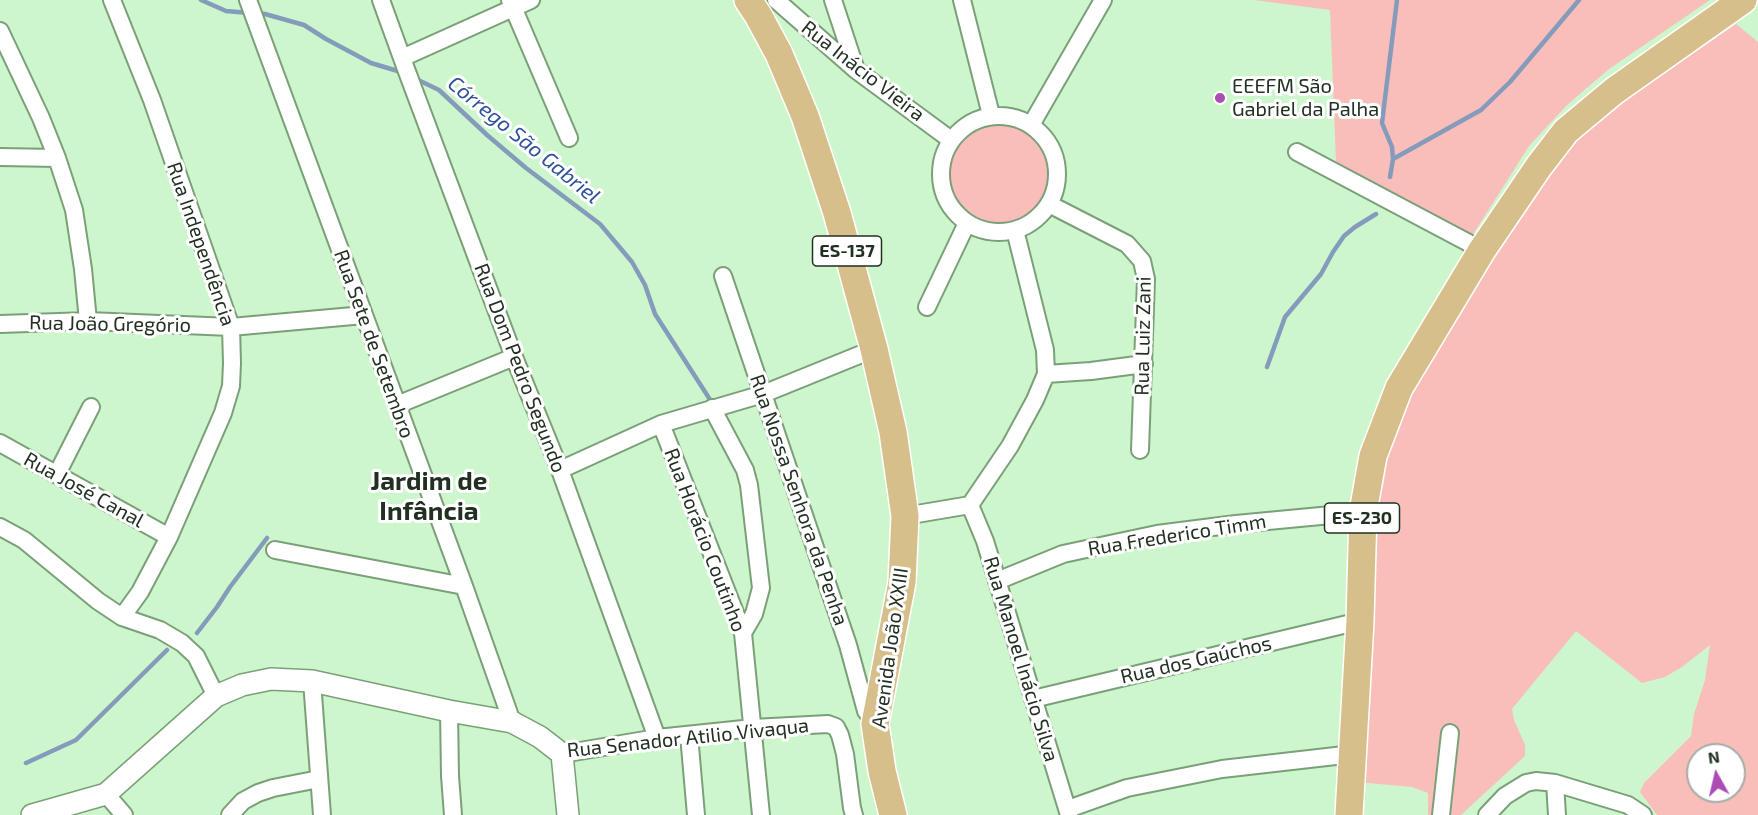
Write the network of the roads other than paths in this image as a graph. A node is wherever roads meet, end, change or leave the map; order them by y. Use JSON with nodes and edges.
{"nodes":[{"id":1,"x":112,"y":0,"type":"edge"},
{"id":2,"x":248,"y":0,"type":"edge"},
{"id":3,"x":381,"y":0,"type":"edge"},
{"id":4,"x":531,"y":0,"type":"edge"},
{"id":5,"x":748,"y":0,"type":"edge"},
{"id":6,"x":776,"y":0,"type":"edge"},
{"id":7,"x":833,"y":0,"type":"edge"},
{"id":8,"x":962,"y":0,"type":"edge"},
{"id":9,"x":1743,"y":0,"type":"edge"},
{"id":10,"x":1101,"y":2,"type":"edge"},
{"id":11,"x":512,"y":3,"type":"edge"},
{"id":12,"x":0,"y":31,"type":"edge"},
{"id":13,"x":404,"y":64,"type":"junction"},
{"id":14,"x":856,"y":70,"type":"junction"},
{"id":15,"x":991,"y":115,"type":"junction"},
{"id":16,"x":1031,"y":125,"type":"junction"},
{"id":17,"x":569,"y":138,"type":"dead end"},
{"id":18,"x":951,"y":140,"type":"junction"},
{"id":19,"x":1297,"y":152,"type":"dead end"},
{"id":20,"x":0,"y":157,"type":"edge"},
{"id":21,"x":57,"y":158,"type":"junction"},
{"id":22,"x":1049,"y":204,"type":"junction"},
{"id":23,"x":967,"y":223,"type":"junction"},
{"id":24,"x":1015,"y":230,"type":"junction"},
{"id":25,"x":1482,"y":250,"type":"junction"},
{"id":26,"x":723,"y":276,"type":"dead end"},
{"id":27,"x":927,"y":307,"type":"dead end"},
{"id":28,"x":364,"y":315,"type":"junction"},
{"id":29,"x":88,"y":321,"type":"junction"},
{"id":30,"x":0,"y":324,"type":"edge"},
{"id":31,"x":231,"y":327,"type":"junction"},
{"id":32,"x":874,"y":349,"type":"junction"},
{"id":33,"x":514,"y":357,"type":"junction"},
{"id":34,"x":1143,"y":364,"type":"junction"},
{"id":35,"x":1046,"y":374,"type":"junction"},
{"id":36,"x":763,"y":394,"type":"junction"},
{"id":37,"x":397,"y":405,"type":"junction"},
{"id":38,"x":91,"y":407,"type":"dead end"},
{"id":39,"x":712,"y":408,"type":"junction"},
{"id":40,"x":661,"y":424,"type":"junction"},
{"id":41,"x":0,"y":443,"type":"edge"},
{"id":42,"x":1140,"y":450,"type":"dead end"},
{"id":43,"x":560,"y":470,"type":"junction"},
{"id":44,"x":57,"y":474,"type":"junction"},
{"id":45,"x":970,"y":505,"type":"junction"},
{"id":46,"x":1363,"y":512,"type":"junction"},
{"id":47,"x":905,"y":516,"type":"junction"},
{"id":48,"x":0,"y":527,"type":"edge"},
{"id":49,"x":169,"y":537,"type":"junction"},
{"id":50,"x":275,"y":550,"type":"dead end"},
{"id":51,"x":997,"y":581,"type":"junction"},
{"id":52,"x":464,"y":586,"type":"junction"},
{"id":53,"x":122,"y":617,"type":"junction"},
{"id":54,"x":1360,"y":621,"type":"junction"},
{"id":55,"x":743,"y":633,"type":"junction"},
{"id":56,"x":312,"y":681,"type":"junction"},
{"id":57,"x":216,"y":696,"type":"junction"},
{"id":58,"x":1033,"y":699,"type":"junction"},
{"id":59,"x":449,"y":711,"type":"junction"},
{"id":60,"x":512,"y":722,"type":"junction"},
{"id":61,"x":875,"y":724,"type":"junction"},
{"id":62,"x":753,"y":728,"type":"junction"},
{"id":63,"x":1450,"y":733,"type":"dead end"},
{"id":64,"x":689,"y":735,"type":"junction"},
{"id":65,"x":657,"y":738,"type":"junction"},
{"id":66,"x":562,"y":754,"type":"junction"},
{"id":67,"x":1353,"y":754,"type":"junction"},
{"id":68,"x":319,"y":779,"type":"junction"},
{"id":69,"x":1555,"y":783,"type":"junction"},
{"id":70,"x":106,"y":794,"type":"junction"},
{"id":71,"x":1069,"y":812,"type":"edge"},
{"id":72,"x":32,"y":815,"type":"edge"},
{"id":73,"x":124,"y":815,"type":"edge"},
{"id":74,"x":230,"y":815,"type":"edge"},
{"id":75,"x":322,"y":815,"type":"edge"},
{"id":76,"x":453,"y":815,"type":"edge"},
{"id":77,"x":568,"y":815,"type":"edge"},
{"id":78,"x":696,"y":815,"type":"edge"},
{"id":79,"x":761,"y":815,"type":"edge"},
{"id":80,"x":854,"y":815,"type":"edge"},
{"id":81,"x":893,"y":815,"type":"edge"},
{"id":82,"x":1349,"y":815,"type":"edge"},
{"id":83,"x":1441,"y":815,"type":"edge"},
{"id":84,"x":1487,"y":815,"type":"edge"},
{"id":85,"x":1557,"y":815,"type":"edge"},
{"id":86,"x":1643,"y":815,"type":"edge"}],
"edges":[{"from":1,"to":31,"type":"street","name":"Rua Independência"},
{"from":2,"to":28,"type":"street","name":"Rua Sete de Setembro"},
{"from":3,"to":13,"type":"street","name":"Rua Dom Pedro Segundo"},
{"from":4,"to":11,"type":"street"},
{"from":5,"to":32,"type":"main road","number":"ES-137"},
{"from":6,"to":14,"type":"street","name":"Rua Inácio Vieira"},
{"from":7,"to":14,"type":"street"},
{"from":8,"to":15,"type":"street"},
{"from":9,"to":25,"type":"main road","number":"ES-230"},
{"from":10,"to":16,"type":"street"},
{"from":11,"to":13,"type":"street"},
{"from":11,"to":17,"type":"street"},
{"from":12,"to":21,"type":"street"},
{"from":13,"to":33,"type":"street","name":"Rua Dom Pedro Segundo"},
{"from":14,"to":18,"type":"street","name":"Rua Inácio Vieira"},
{"from":15,"to":16,"type":"street"},
{"from":15,"to":18,"type":"street"},
{"from":16,"to":22,"type":"street"},
{"from":18,"to":23,"type":"street"},
{"from":19,"to":25,"type":"street"},
{"from":20,"to":21,"type":"street"},
{"from":21,"to":29,"type":"street"},
{"from":22,"to":24,"type":"street"},
{"from":22,"to":34,"type":"street","name":"Rua Luiz Zani"},
{"from":23,"to":24,"type":"street"},
{"from":23,"to":27,"type":"street"},
{"from":24,"to":35,"type":"street"},
{"from":25,"to":46,"type":"main road","number":"ES-230"},
{"from":26,"to":36,"type":"street","name":"Rua Nossa Senhora da Penha"},
{"from":28,"to":31,"type":"street","name":"Rua João Gregório"},
{"from":28,"to":37,"type":"street","name":"Rua Sete de Setembro"},
{"from":29,"to":30,"type":"street","name":"Rua João Gregório"},
{"from":29,"to":31,"type":"street","name":"Rua João Gregório"},
{"from":31,"to":49,"type":"street","name":"Rua Independência"},
{"from":32,"to":36,"type":"street"},
{"from":32,"to":47,"type":"main road","number":"ES-137"},
{"from":33,"to":37,"type":"street"},
{"from":33,"to":43,"type":"street","name":"Rua Dom Pedro Segundo"},
{"from":34,"to":35,"type":"street"},
{"from":34,"to":42,"type":"street","name":"Rua Luiz Zani"},
{"from":35,"to":45,"type":"street"},
{"from":36,"to":39,"type":"street"},
{"from":36,"to":61,"type":"street","name":"Rua Nossa Senhora da Penha"},
{"from":37,"to":52,"type":"street","name":"Rua Sete de Setembro"},
{"from":38,"to":44,"type":"street"},
{"from":39,"to":40,"type":"street"},
{"from":39,"to":55,"type":"street"},
{"from":40,"to":43,"type":"street"},
{"from":40,"to":55,"type":"street","name":"Rua Horácio Coutinho"},
{"from":41,"to":44,"type":"street","name":"Rua José Canal"},
{"from":43,"to":65,"type":"street","name":"Rua Dom Pedro Segundo"},
{"from":44,"to":49,"type":"street","name":"Rua José Canal"},
{"from":45,"to":47,"type":"street"},
{"from":45,"to":51,"type":"street","name":"Rua Manoel Inácio Silva"},
{"from":46,"to":51,"type":"street","name":"Rua Frederico Timm"},
{"from":46,"to":54,"type":"main road","number":"ES-230"},
{"from":47,"to":61,"type":"main road","name":"Avenida João XXIII","number":"ES-137"},
{"from":48,"to":53,"type":"street"},
{"from":49,"to":53,"type":"street","name":"Rua Independência"},
{"from":50,"to":52,"type":"street"},
{"from":51,"to":58,"type":"street","name":"Rua Manoel Inácio Silva"},
{"from":52,"to":60,"type":"street","name":"Rua Sete de Setembro"},
{"from":53,"to":57,"type":"street"},
{"from":54,"to":58,"type":"street","name":"Rua dos Gaúchos"},
{"from":54,"to":67,"type":"main road","number":"ES-230"},
{"from":55,"to":62,"type":"street","name":"Rua Horácio Coutinho"},
{"from":56,"to":57,"type":"street","name":"Rua Senador Atilio Vivaqua"},
{"from":56,"to":59,"type":"street","name":"Rua Senador Atilio Vivaqua"},
{"from":56,"to":68,"type":"street"},
{"from":57,"to":70,"type":"street","name":"Rua Senador Atilio Vivaqua"},
{"from":58,"to":71,"type":"street","name":"Rua Manoel Inácio Silva"},
{"from":59,"to":60,"type":"street","name":"Rua Senador Atilio Vivaqua"},
{"from":59,"to":76,"type":"street"},
{"from":60,"to":66,"type":"street","name":"Rua Senador Atilio Vivaqua"},
{"from":61,"to":81,"type":"main road","name":"Avenida João XXIII","number":"ES-137"},
{"from":62,"to":64,"type":"street","name":"Rua Senador Atilio Vivaqua"},
{"from":62,"to":79,"type":"street","name":"Rua Horácio Coutinho"},
{"from":62,"to":80,"type":"street","name":"Rua Senador Atilio Vivaqua"},
{"from":63,"to":83,"type":"street"},
{"from":64,"to":65,"type":"street","name":"Rua Senador Atilio Vivaqua"},
{"from":64,"to":78,"type":"street"},
{"from":65,"to":66,"type":"street","name":"Rua Senador Atilio Vivaqua"},
{"from":66,"to":77,"type":"street"},
{"from":67,"to":71,"type":"street"},
{"from":67,"to":82,"type":"main road","number":"ES-230"},
{"from":68,"to":74,"type":"street"},
{"from":68,"to":75,"type":"street"},
{"from":69,"to":84,"type":"street"},
{"from":69,"to":85,"type":"street"},
{"from":69,"to":86,"type":"street"},
{"from":70,"to":72,"type":"street"},
{"from":70,"to":73,"type":"street"}]}
